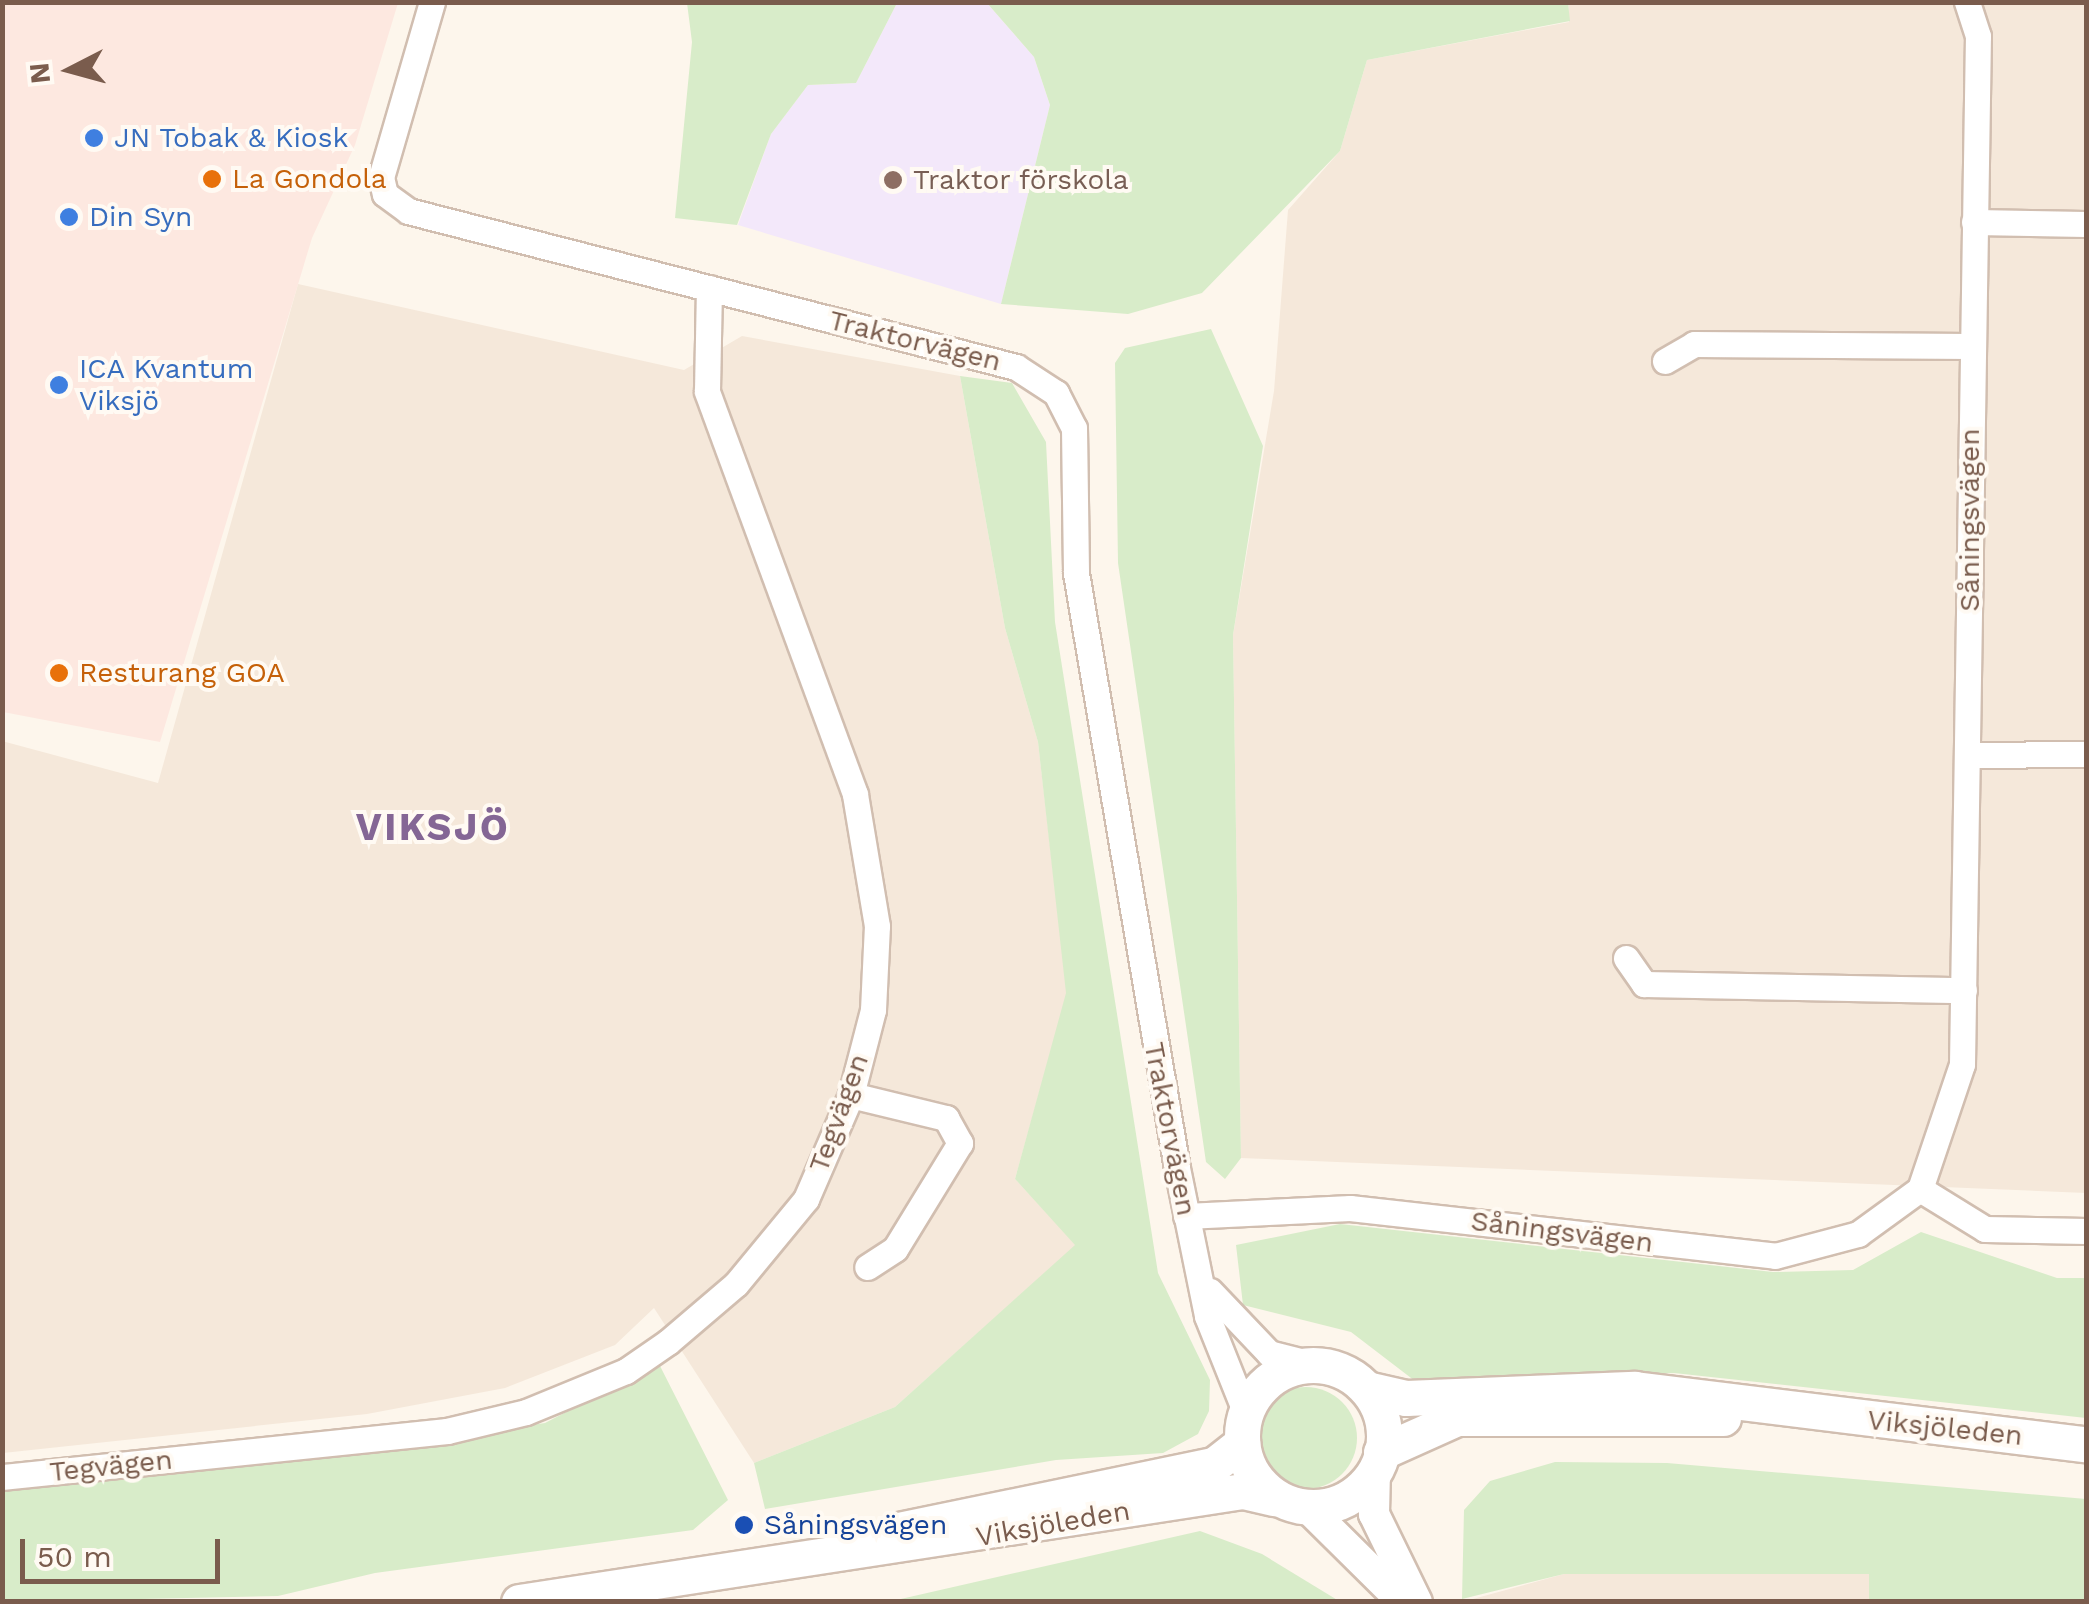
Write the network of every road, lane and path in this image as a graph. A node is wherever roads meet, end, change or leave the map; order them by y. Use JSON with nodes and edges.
{"nodes":[{"id":1,"x":432,"y":2,"type":"edge"},
{"id":2,"x":1968,"y":2,"type":"edge"},
{"id":3,"x":1974,"y":222,"type":"junction"},
{"id":4,"x":2086,"y":224,"type":"edge"},
{"id":5,"x":709,"y":288,"type":"junction"},
{"id":6,"x":1971,"y":346,"type":"junction"},
{"id":7,"x":1665,"y":361,"type":"dead end"},
{"id":8,"x":1968,"y":754,"type":"junction"},
{"id":9,"x":2086,"y":754,"type":"edge"},
{"id":10,"x":1626,"y":958,"type":"dead end"},
{"id":11,"x":1964,"y":990,"type":"junction"},
{"id":12,"x":851,"y":1095,"type":"junction"},
{"id":13,"x":1920,"y":1190,"type":"junction"},
{"id":14,"x":1186,"y":1216,"type":"junction"},
{"id":15,"x":2086,"y":1231,"type":"edge"},
{"id":16,"x":867,"y":1267,"type":"dead end"},
{"id":17,"x":1201,"y":1278,"type":"junction"},
{"id":18,"x":1316,"y":1365,"type":"junction"},
{"id":19,"x":1371,"y":1390,"type":"junction"},
{"id":20,"x":1804,"y":1414,"type":"junction"},
{"id":21,"x":1245,"y":1430,"type":"junction"},
{"id":22,"x":2086,"y":1444,"type":"edge"},
{"id":23,"x":1378,"y":1461,"type":"junction"},
{"id":24,"x":2,"y":1477,"type":"edge"},
{"id":25,"x":1291,"y":1503,"type":"junction"},
{"id":26,"x":831,"y":1550,"type":"junction"},
{"id":27,"x":519,"y":1602,"type":"edge"},
{"id":28,"x":1402,"y":1602,"type":"edge"},
{"id":29,"x":1417,"y":1602,"type":"edge"}],
"edges":[{"from":1,"to":5,"type":"street","name":"Traktorvägen"},
{"from":2,"to":3,"type":"street","name":"Såningsvägen"},
{"from":3,"to":4,"type":"street"},
{"from":3,"to":6,"type":"street","name":"Såningsvägen"},
{"from":5,"to":12,"type":"street","name":"Tegvägen"},
{"from":5,"to":14,"type":"street","name":"Traktorvägen"},
{"from":6,"to":7,"type":"street"},
{"from":6,"to":8,"type":"street","name":"Såningsvägen"},
{"from":8,"to":9,"type":"street"},
{"from":8,"to":11,"type":"street","name":"Såningsvägen"},
{"from":10,"to":11,"type":"street"},
{"from":11,"to":13,"type":"street","name":"Såningsvägen"},
{"from":12,"to":16,"type":"street"},
{"from":12,"to":24,"type":"street","name":"Tegvägen"},
{"from":13,"to":14,"type":"street","name":"Såningsvägen"},
{"from":13,"to":15,"type":"street"},
{"from":14,"to":17,"type":"street","name":"Traktorvägen"},
{"from":17,"to":18,"type":"street","name":"Traktorvägen"},
{"from":17,"to":21,"type":"street","name":"Traktorvägen"},
{"from":18,"to":19,"type":"main road"},
{"from":18,"to":21,"type":"main road"},
{"from":19,"to":20,"type":"main road","name":"Viksjöleden"},
{"from":19,"to":23,"type":"main road"},
{"from":20,"to":22,"type":"main road","name":"Viksjöleden"},
{"from":20,"to":23,"type":"main road","name":"Viksjöleden"},
{"from":21,"to":25,"type":"main road"},
{"from":21,"to":26,"type":"main road","name":"Viksjöleden"},
{"from":23,"to":25,"type":"main road"},
{"from":23,"to":29,"type":"street"},
{"from":25,"to":26,"type":"main road","name":"Viksjöleden"},
{"from":25,"to":28,"type":"street"},
{"from":26,"to":27,"type":"main road","name":"Viksjöleden"}]}
